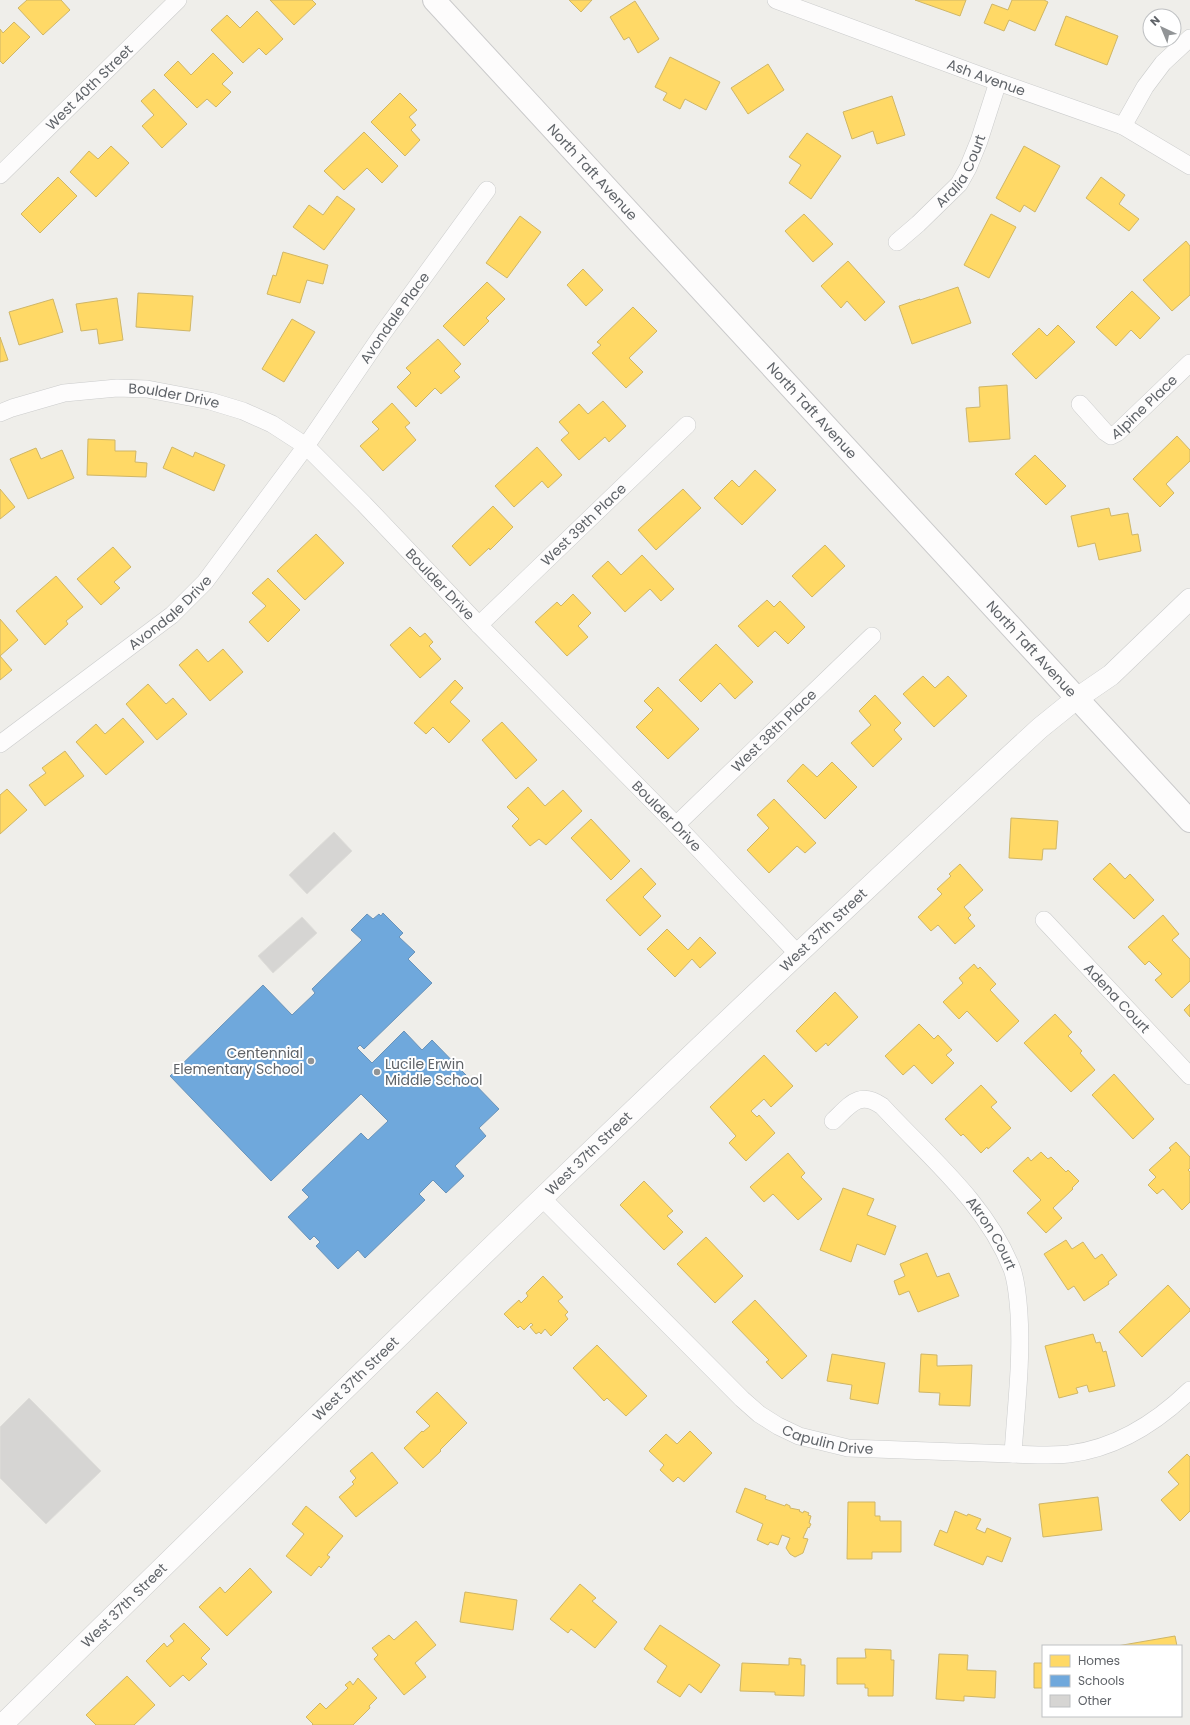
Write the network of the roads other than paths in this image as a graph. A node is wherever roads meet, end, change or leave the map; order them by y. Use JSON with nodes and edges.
{"nodes":[{"id":1,"x":178,"y":0,"type":"edge"},
{"id":2,"x":434,"y":0,"type":"edge"},
{"id":3,"x":776,"y":0,"type":"edge"},
{"id":4,"x":1190,"y":38,"type":"edge"},
{"id":5,"x":998,"y":82,"type":"junction"},
{"id":6,"x":1123,"y":126,"type":"junction"},
{"id":7,"x":1190,"y":166,"type":"edge"},
{"id":8,"x":0,"y":174,"type":"edge"},
{"id":9,"x":486,"y":190,"type":"dead end"},
{"id":10,"x":897,"y":242,"type":"dead end"},
{"id":11,"x":1190,"y":363,"type":"edge"},
{"id":12,"x":1080,"y":404,"type":"dead end"},
{"id":13,"x":0,"y":413,"type":"edge"},
{"id":14,"x":687,"y":425,"type":"dead end"},
{"id":15,"x":306,"y":446,"type":"junction"},
{"id":16,"x":1190,"y":599,"type":"edge"},
{"id":17,"x":480,"y":625,"type":"junction"},
{"id":18,"x":872,"y":636,"type":"dead end"},
{"id":19,"x":1076,"y":699,"type":"junction"},
{"id":20,"x":0,"y":744,"type":"edge"},
{"id":21,"x":1190,"y":821,"type":"edge"},
{"id":22,"x":676,"y":825,"type":"junction"},
{"id":23,"x":1044,"y":920,"type":"dead end"},
{"id":24,"x":797,"y":953,"type":"junction"},
{"id":25,"x":1190,"y":1076,"type":"edge"},
{"id":26,"x":833,"y":1121,"type":"dead end"},
{"id":27,"x":542,"y":1198,"type":"junction"},
{"id":28,"x":1190,"y":1390,"type":"edge"},
{"id":29,"x":1013,"y":1454,"type":"junction"},
{"id":30,"x":2,"y":1725,"type":"edge"}],
"edges":[{"from":1,"to":8,"type":"street","name":"West 40th Street"},
{"from":2,"to":19,"type":"main road","name":"North Taft Avenue"},
{"from":3,"to":5,"type":"street","name":"Ash Avenue"},
{"from":4,"to":6,"type":"street"},
{"from":5,"to":6,"type":"street","name":"Ash Avenue"},
{"from":5,"to":10,"type":"street","name":"Aralia Court"},
{"from":6,"to":7,"type":"street","name":"Ash Avenue"},
{"from":9,"to":15,"type":"street","name":"Avondale Place"},
{"from":11,"to":12,"type":"street","name":"Alpine Place"},
{"from":13,"to":15,"type":"street","name":"Boulder Drive"},
{"from":14,"to":17,"type":"street","name":"West 39th Place"},
{"from":15,"to":17,"type":"street","name":"Boulder Drive"},
{"from":15,"to":20,"type":"street","name":"Avondale Drive"},
{"from":16,"to":19,"type":"street","name":"West 37th Street"},
{"from":17,"to":22,"type":"street","name":"Boulder Drive"},
{"from":18,"to":22,"type":"street","name":"West 38th Place"},
{"from":19,"to":21,"type":"main road","name":"North Taft Avenue"},
{"from":19,"to":24,"type":"street","name":"West 37th Street"},
{"from":22,"to":24,"type":"street","name":"Boulder Drive"},
{"from":23,"to":25,"type":"street","name":"Adena Court"},
{"from":24,"to":27,"type":"street","name":"West 37th Street"},
{"from":26,"to":29,"type":"street","name":"Akron Court"},
{"from":27,"to":29,"type":"street","name":"Capulin Drive"},
{"from":27,"to":30,"type":"street","name":"West 37th Street"},
{"from":28,"to":29,"type":"street","name":"Capulin Drive"}]}
